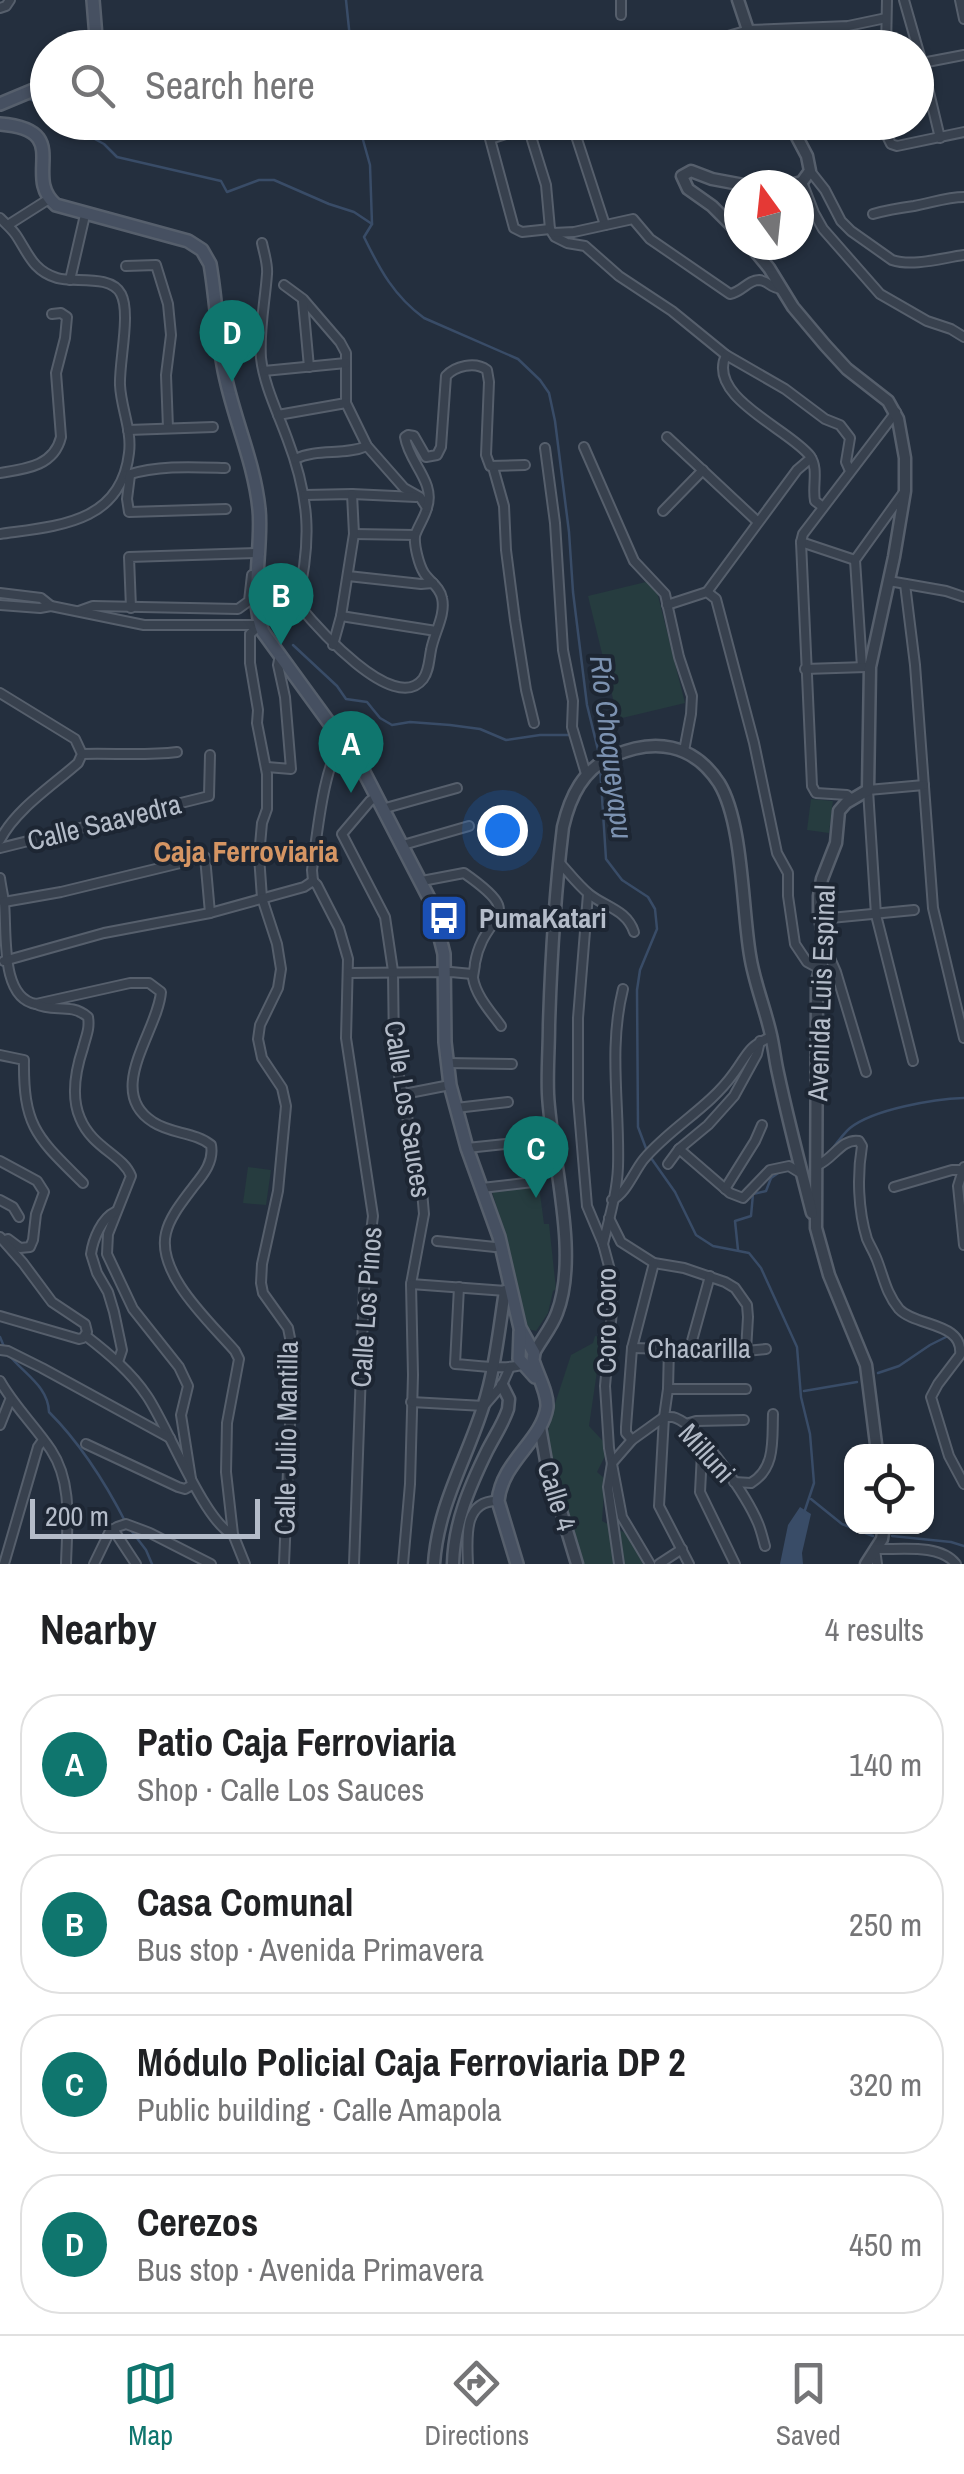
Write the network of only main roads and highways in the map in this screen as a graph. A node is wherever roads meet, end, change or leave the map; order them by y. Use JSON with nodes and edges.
{"nodes":[{"id":1,"x":92,"y":0,"type":"edge"},
{"id":2,"x":95,"y":30,"type":"edge"},
{"id":3,"x":30,"y":92,"type":"edge"},
{"id":4,"x":0,"y":104,"type":"edge"},
{"id":5,"x":0,"y":124,"type":"edge"},
{"id":6,"x":30,"y":131,"type":"edge"},
{"id":7,"x":40,"y":140,"type":"edge"},
{"id":8,"x":517,"y":1564,"type":"edge"}],
"edges":[{"from":1,"to":2,"type":"main road"},
{"from":3,"to":4,"type":"main road"},
{"from":5,"to":6,"type":"main road"},
{"from":7,"to":8,"type":"main road"}]}
